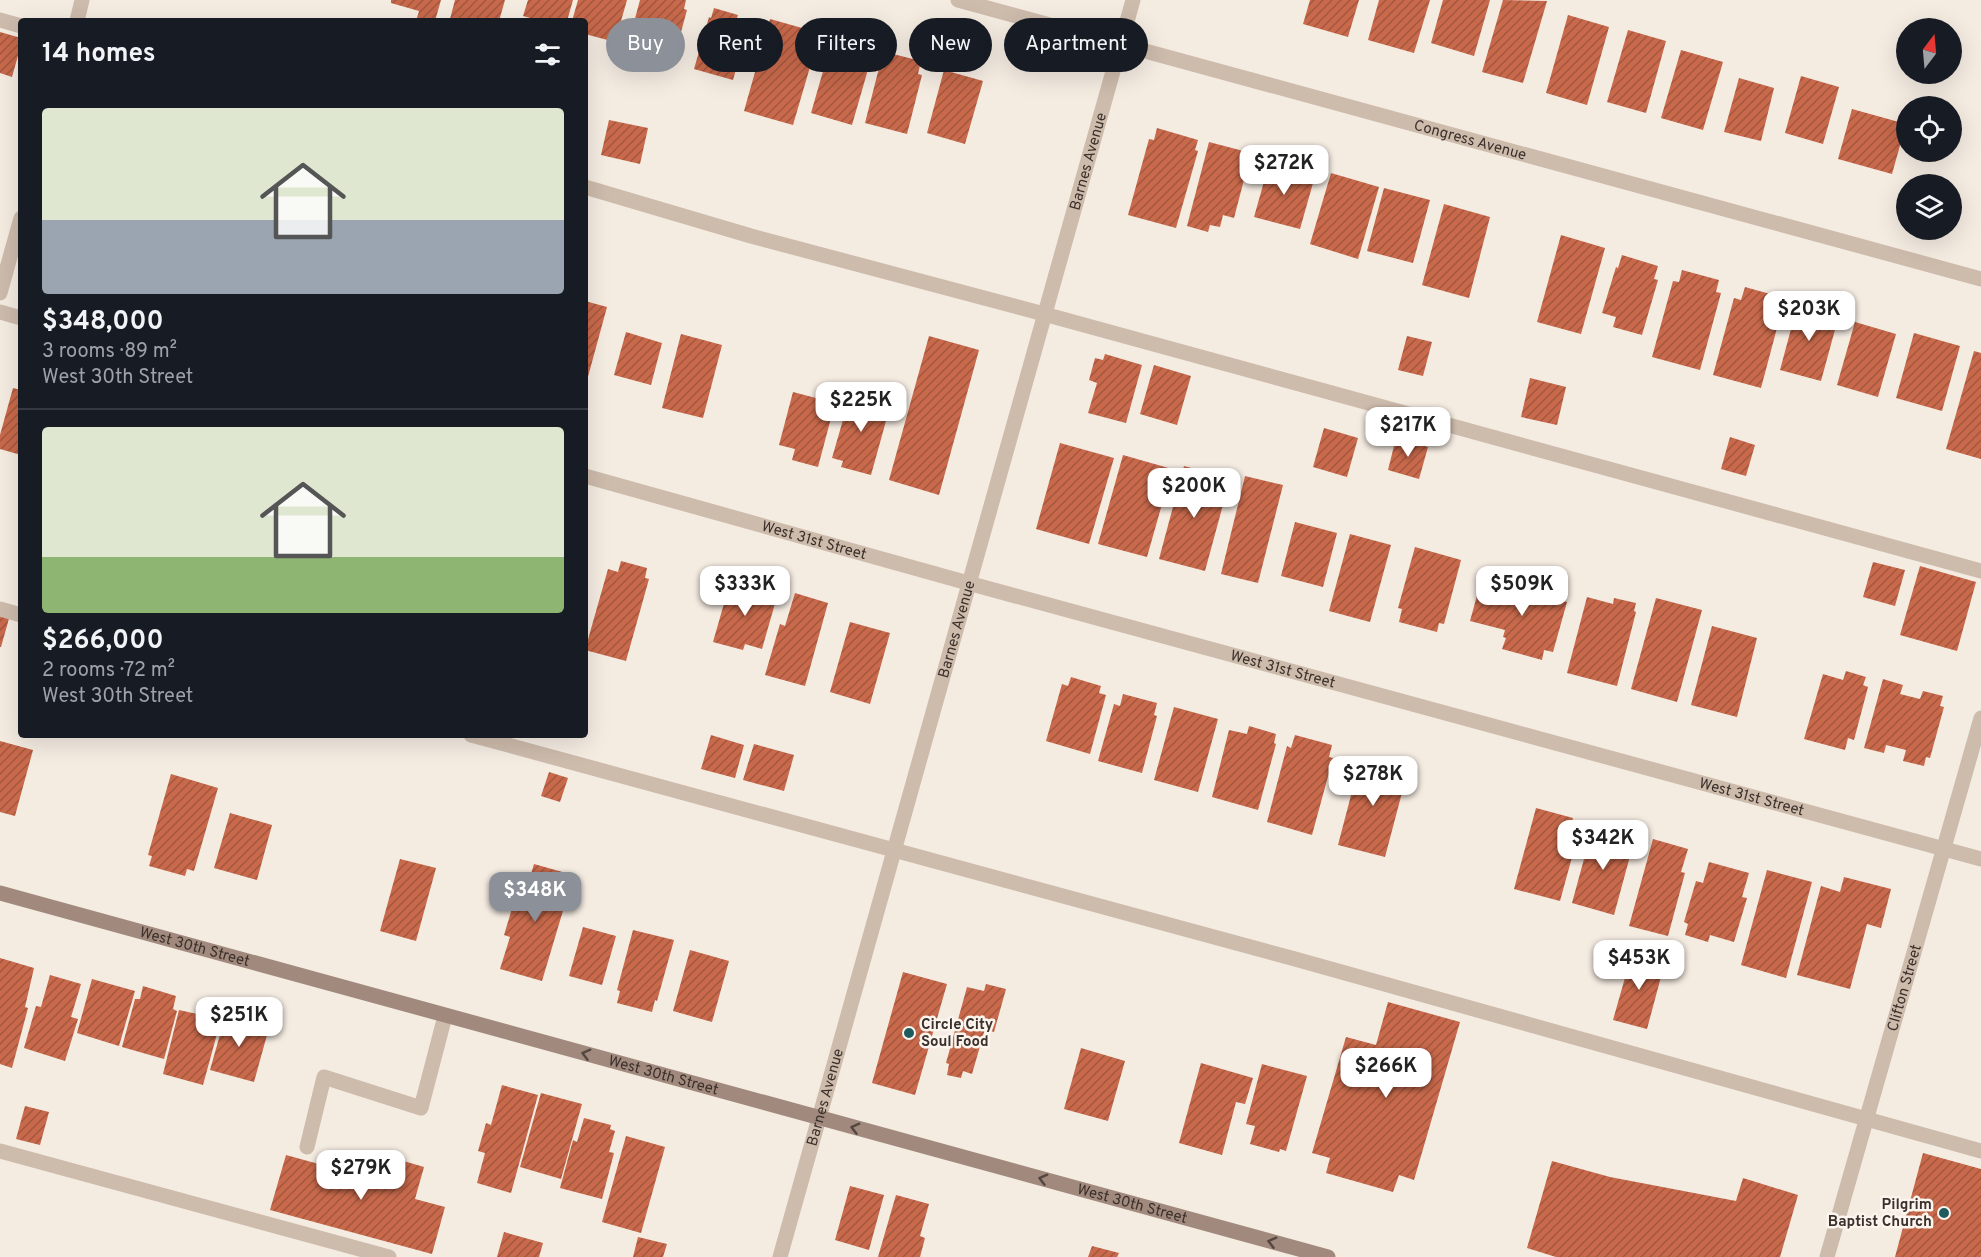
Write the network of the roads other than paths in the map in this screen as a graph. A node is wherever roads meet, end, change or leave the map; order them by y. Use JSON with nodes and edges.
{"nodes":[{"id":1,"x":82,"y":0,"type":"edge"},
{"id":2,"x":958,"y":0,"type":"edge"},
{"id":3,"x":1133,"y":0,"type":"edge"},
{"id":4,"x":77,"y":18,"type":"edge"},
{"id":5,"x":1024,"y":18,"type":"edge"},
{"id":6,"x":1128,"y":18,"type":"edge"},
{"id":7,"x":0,"y":20,"type":"edge"},
{"id":8,"x":18,"y":25,"type":"edge"},
{"id":9,"x":1148,"y":52,"type":"edge"},
{"id":10,"x":1112,"y":72,"type":"edge"},
{"id":11,"x":588,"y":188,"type":"edge"},
{"id":12,"x":18,"y":229,"type":"edge"},
{"id":13,"x":1981,"y":279,"type":"edge"},
{"id":14,"x":0,"y":293,"type":"edge"},
{"id":15,"x":0,"y":312,"type":"edge"},
{"id":16,"x":1044,"y":314,"type":"junction"},
{"id":17,"x":18,"y":317,"type":"edge"},
{"id":18,"x":588,"y":477,"type":"edge"},
{"id":19,"x":1981,"y":572,"type":"edge"},
{"id":20,"x":968,"y":583,"type":"junction"},
{"id":21,"x":0,"y":609,"type":"edge"},
{"id":22,"x":18,"y":614,"type":"edge"},
{"id":23,"x":1981,"y":718,"type":"edge"},
{"id":24,"x":482,"y":738,"type":"edge"},
{"id":25,"x":1945,"y":850,"type":"junction"},
{"id":26,"x":894,"y":851,"type":"junction"},
{"id":27,"x":1981,"y":860,"type":"edge"},
{"id":28,"x":0,"y":893,"type":"edge"},
{"id":29,"x":445,"y":1016,"type":"junction"},
{"id":30,"x":819,"y":1118,"type":"junction"},
{"id":31,"x":1868,"y":1118,"type":"junction"},
{"id":32,"x":308,"y":1147,"type":"dead end"},
{"id":33,"x":0,"y":1151,"type":"edge"},
{"id":34,"x":1981,"y":1151,"type":"edge"},
{"id":35,"x":389,"y":1257,"type":"edge"},
{"id":36,"x":780,"y":1257,"type":"edge"},
{"id":37,"x":1328,"y":1257,"type":"edge"},
{"id":38,"x":1827,"y":1257,"type":"edge"}],
"edges":[{"from":1,"to":4,"type":"street"},
{"from":2,"to":5,"type":"street","name":"Congress Avenue"},
{"from":3,"to":6,"type":"street","name":"Barnes Avenue"},
{"from":7,"to":8,"type":"street"},
{"from":9,"to":13,"type":"street","name":"Congress Avenue"},
{"from":10,"to":16,"type":"street","name":"Barnes Avenue"},
{"from":11,"to":16,"type":"street"},
{"from":12,"to":14,"type":"street"},
{"from":15,"to":17,"type":"street"},
{"from":16,"to":19,"type":"street"},
{"from":16,"to":20,"type":"street","name":"Barnes Avenue"},
{"from":18,"to":20,"type":"street","name":"West 31st Street"},
{"from":20,"to":25,"type":"street","name":"West 31st Street"},
{"from":20,"to":26,"type":"street","name":"Barnes Avenue"},
{"from":21,"to":22,"type":"street"},
{"from":23,"to":25,"type":"street","name":"Clifton Street"},
{"from":24,"to":26,"type":"street"},
{"from":25,"to":27,"type":"street","name":"West 31st Street"},
{"from":25,"to":31,"type":"street","name":"Clifton Street"},
{"from":26,"to":30,"type":"street","name":"Barnes Avenue"},
{"from":26,"to":31,"type":"street"},
{"from":28,"to":29,"type":"main road","name":"West 30th Street"},
{"from":30,"to":29,"type":"main road","name":"West 30th Street","one_way":true},
{"from":29,"to":32,"type":"street"},
{"from":30,"to":36,"type":"street","name":"Barnes Avenue"},
{"from":37,"to":30,"type":"main road","name":"West 30th Street","one_way":true},
{"from":31,"to":34,"type":"street"},
{"from":31,"to":38,"type":"street","name":"Clifton Street"},
{"from":33,"to":35,"type":"street"}]}
